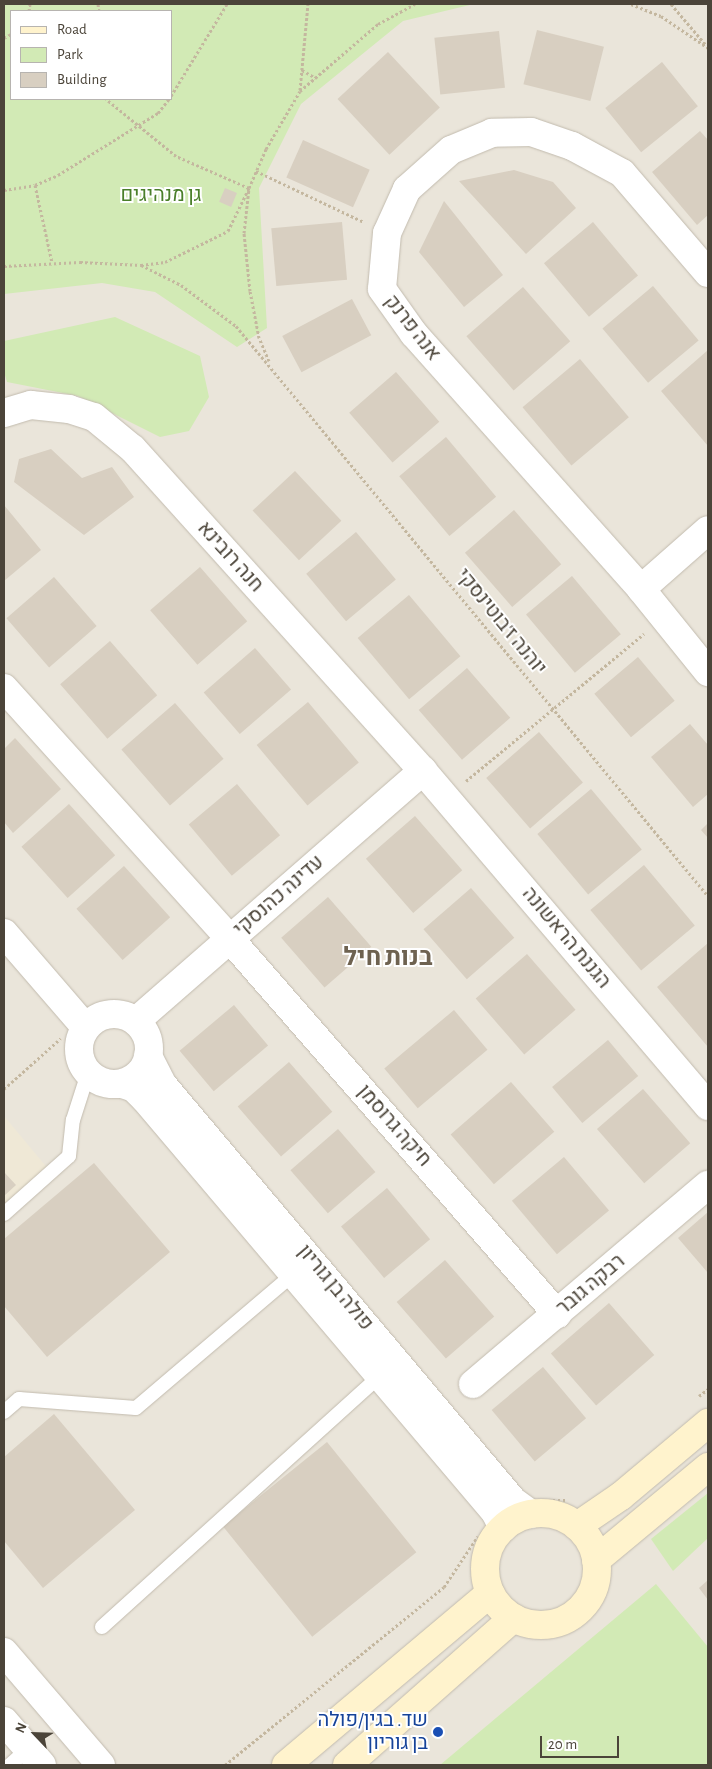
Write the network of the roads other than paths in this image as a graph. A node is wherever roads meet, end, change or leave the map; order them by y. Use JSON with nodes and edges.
{"nodes":[{"id":1,"x":708,"y":273,"type":"edge"},
{"id":2,"x":4,"y":412,"type":"edge"},
{"id":3,"x":708,"y":530,"type":"edge"},
{"id":4,"x":641,"y":589,"type":"junction"},
{"id":5,"x":708,"y":672,"type":"edge"},
{"id":6,"x":4,"y":688,"type":"edge"},
{"id":7,"x":423,"y":771,"type":"junction"},
{"id":8,"x":4,"y":932,"type":"edge"},
{"id":9,"x":230,"y":939,"type":"junction"},
{"id":10,"x":136,"y":1021,"type":"junction"},
{"id":11,"x":82,"y":1026,"type":"junction"},
{"id":12,"x":148,"y":1056,"type":"junction"},
{"id":13,"x":88,"y":1073,"type":"junction"},
{"id":14,"x":122,"y":1084,"type":"junction"},
{"id":15,"x":708,"y":1106,"type":"edge"},
{"id":16,"x":708,"y":1185,"type":"edge"},
{"id":17,"x":4,"y":1214,"type":"edge"},
{"id":18,"x":302,"y":1267,"type":"junction"},
{"id":19,"x":557,"y":1314,"type":"junction"},
{"id":20,"x":388,"y":1368,"type":"junction"},
{"id":21,"x":473,"y":1384,"type":"dead end"},
{"id":22,"x":4,"y":1412,"type":"edge"},
{"id":23,"x":708,"y":1423,"type":"edge"},
{"id":24,"x":708,"y":1467,"type":"edge"},
{"id":25,"x":510,"y":1513,"type":"junction"},
{"id":26,"x":577,"y":1526,"type":"junction"},
{"id":27,"x":596,"y":1560,"type":"junction"},
{"id":28,"x":490,"y":1593,"type":"junction"},
{"id":29,"x":514,"y":1618,"type":"junction"},
{"id":30,"x":102,"y":1627,"type":"dead end"},
{"id":31,"x":4,"y":1652,"type":"edge"},
{"id":32,"x":4,"y":1721,"type":"edge"},
{"id":33,"x":27,"y":1760,"type":"edge"},
{"id":34,"x":101,"y":1765,"type":"edge"},
{"id":35,"x":286,"y":1765,"type":"edge"},
{"id":36,"x":347,"y":1765,"type":"edge"}],
"edges":[{"from":1,"to":4,"type":"street","name":"אנה פרנק"},
{"from":2,"to":7,"type":"street","name":"חנה רובינא"},
{"from":3,"to":4,"type":"street"},
{"from":4,"to":5,"type":"street","name":"אנה פרנק"},
{"from":6,"to":9,"type":"street"},
{"from":7,"to":9,"type":"street","name":"עדינה כהנסקי"},
{"from":7,"to":15,"type":"street","name":"הגננת הראשונה"},
{"from":8,"to":11,"type":"street"},
{"from":9,"to":10,"type":"street","name":"עדינה כהנסקי"},
{"from":9,"to":19,"type":"street","name":"חיקה גרוסמן"},
{"from":10,"to":11,"type":"street"},
{"from":10,"to":12,"type":"street"},
{"from":11,"to":13,"type":"street"},
{"from":12,"to":14,"type":"street"},
{"from":12,"to":18,"type":"street","name":"פולה בן גוריון"},
{"from":13,"to":14,"type":"street"},
{"from":13,"to":17,"type":"lane"},
{"from":14,"to":18,"type":"street","name":"פולה בן גוריון"},
{"from":16,"to":19,"type":"street","name":"רבקה גובר"},
{"from":18,"to":20,"type":"street","name":"פולה בן גוריון"},
{"from":18,"to":22,"type":"lane"},
{"from":19,"to":21,"type":"street","name":"רבקה גובר"},
{"from":20,"to":25,"type":"street","name":"פולה בן גוריון"},
{"from":20,"to":30,"type":"lane"},
{"from":23,"to":26,"type":"street"},
{"from":24,"to":27,"type":"street"},
{"from":25,"to":26,"type":"street"},
{"from":25,"to":28,"type":"street"},
{"from":26,"to":27,"type":"street"},
{"from":27,"to":29,"type":"street"},
{"from":28,"to":29,"type":"street"},
{"from":28,"to":35,"type":"street"},
{"from":29,"to":36,"type":"street"},
{"from":31,"to":34,"type":"street"},
{"from":32,"to":33,"type":"street"}]}
